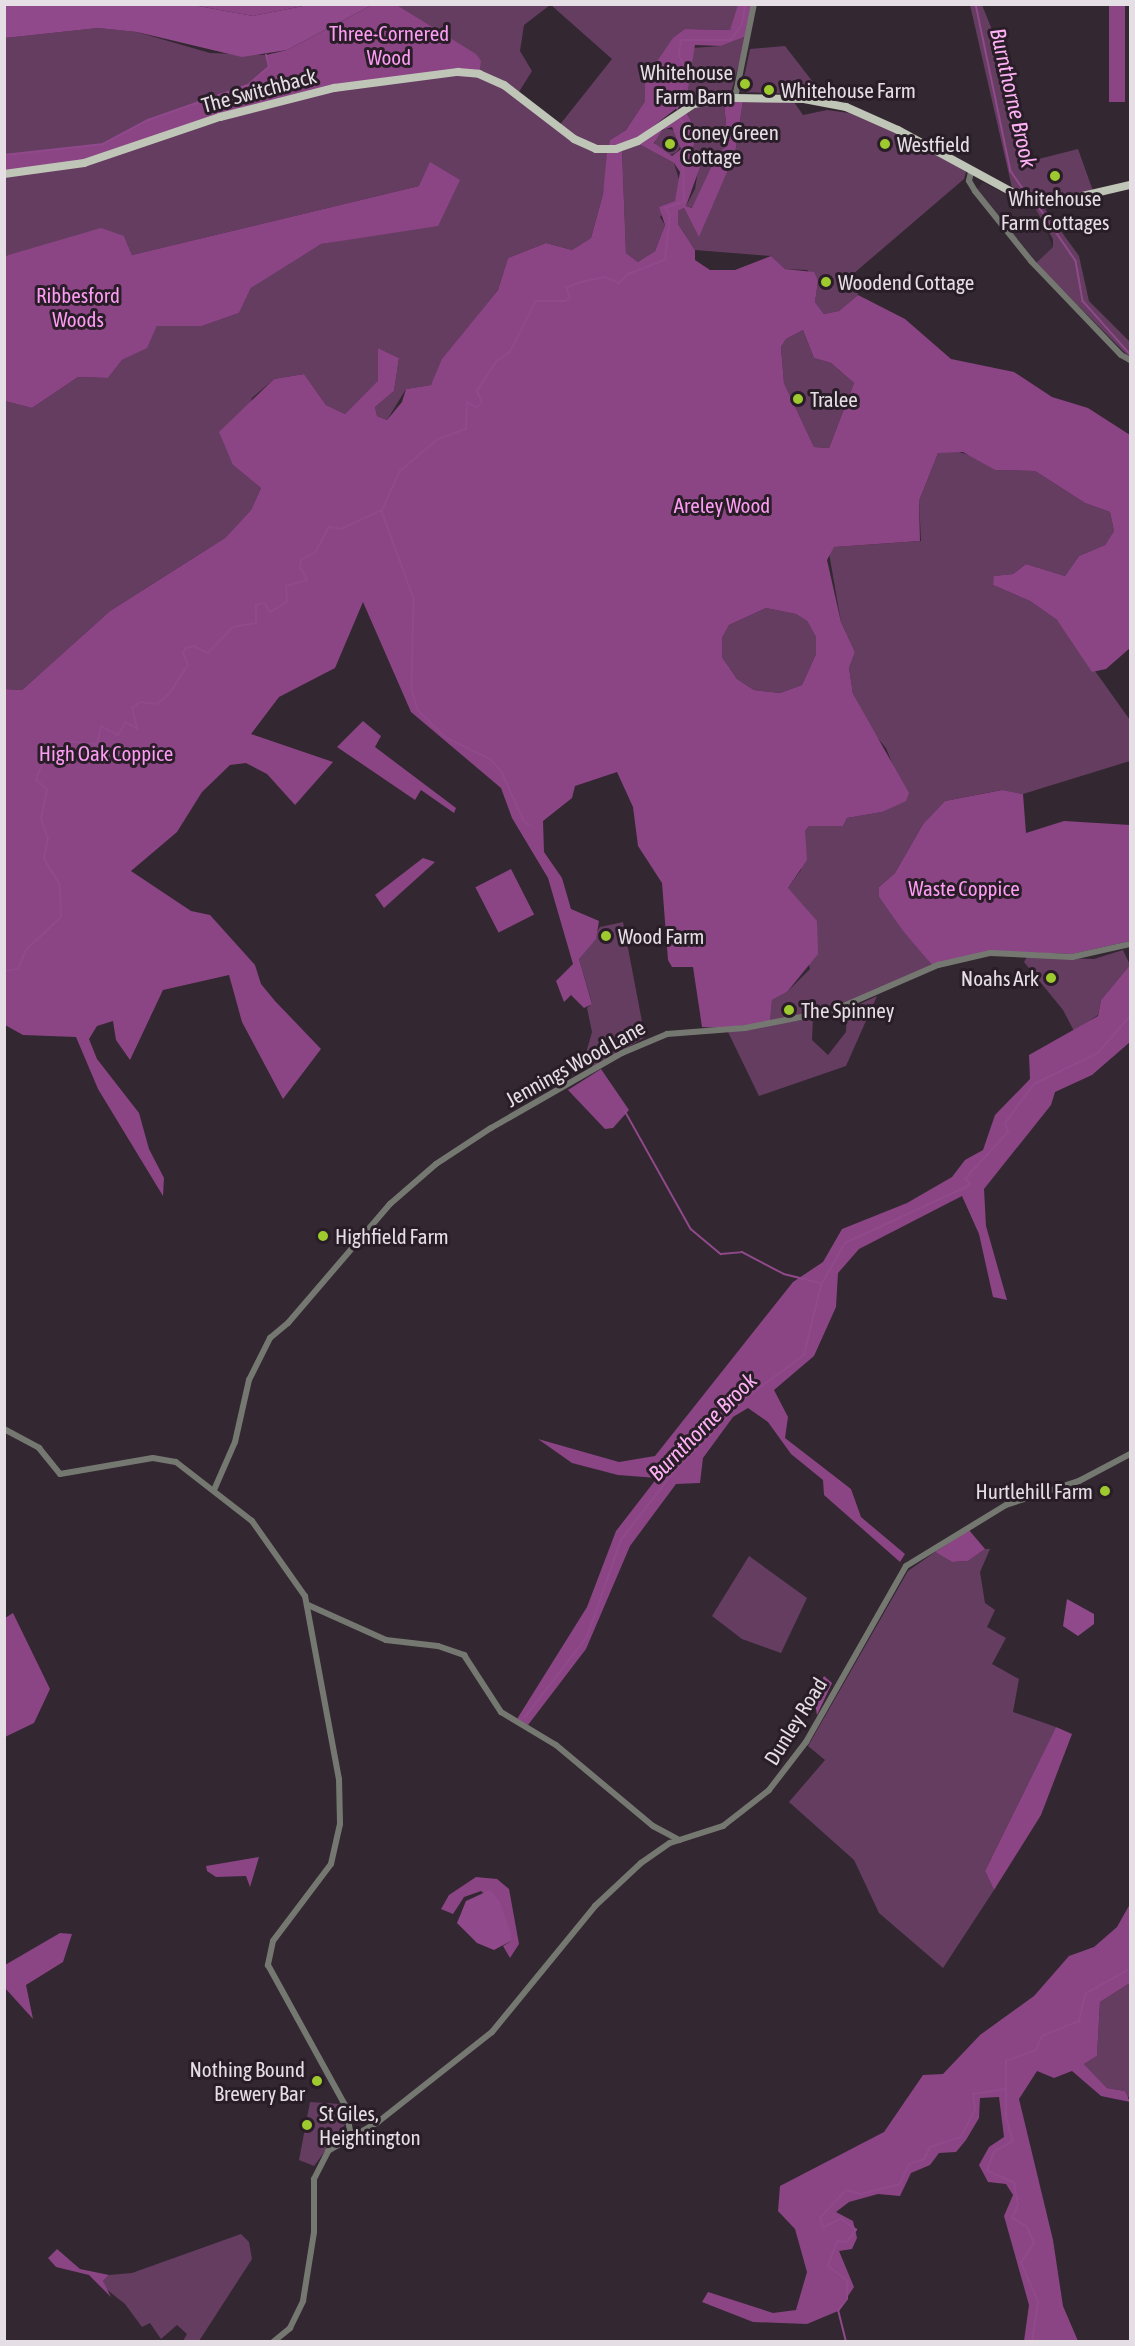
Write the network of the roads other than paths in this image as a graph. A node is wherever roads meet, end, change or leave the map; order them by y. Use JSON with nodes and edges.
{"nodes":[{"id":1,"x":754,"y":4,"type":"edge"},
{"id":2,"x":735,"y":98,"type":"junction"},
{"id":3,"x":970,"y":172,"type":"junction"},
{"id":4,"x":4,"y":174,"type":"edge"},
{"id":5,"x":1131,"y":185,"type":"edge"},
{"id":6,"x":1131,"y":360,"type":"edge"},
{"id":7,"x":1131,"y":944,"type":"edge"},
{"id":8,"x":4,"y":1429,"type":"edge"},
{"id":9,"x":1131,"y":1454,"type":"edge"},
{"id":10,"x":214,"y":1490,"type":"junction"},
{"id":11,"x":308,"y":1605,"type":"junction"},
{"id":12,"x":679,"y":1840,"type":"junction"},
{"id":13,"x":351,"y":2135,"type":"junction"},
{"id":14,"x":273,"y":2342,"type":"edge"}],
"edges":[{"from":1,"to":2,"type":"street"},
{"from":2,"to":3,"type":"main road"},
{"from":2,"to":4,"type":"main road","name":"The Switchback"},
{"from":3,"to":5,"type":"main road"},
{"from":3,"to":6,"type":"street"},
{"from":7,"to":10,"type":"street","name":"Jennings Wood Lane"},
{"from":8,"to":10,"type":"street"},
{"from":9,"to":12,"type":"street","name":"Dunley Road"},
{"from":10,"to":11,"type":"street"},
{"from":11,"to":12,"type":"street"},
{"from":11,"to":13,"type":"street"},
{"from":12,"to":13,"type":"street","name":"Dunley Road"},
{"from":13,"to":14,"type":"street","name":"Dunley Road"}]}
